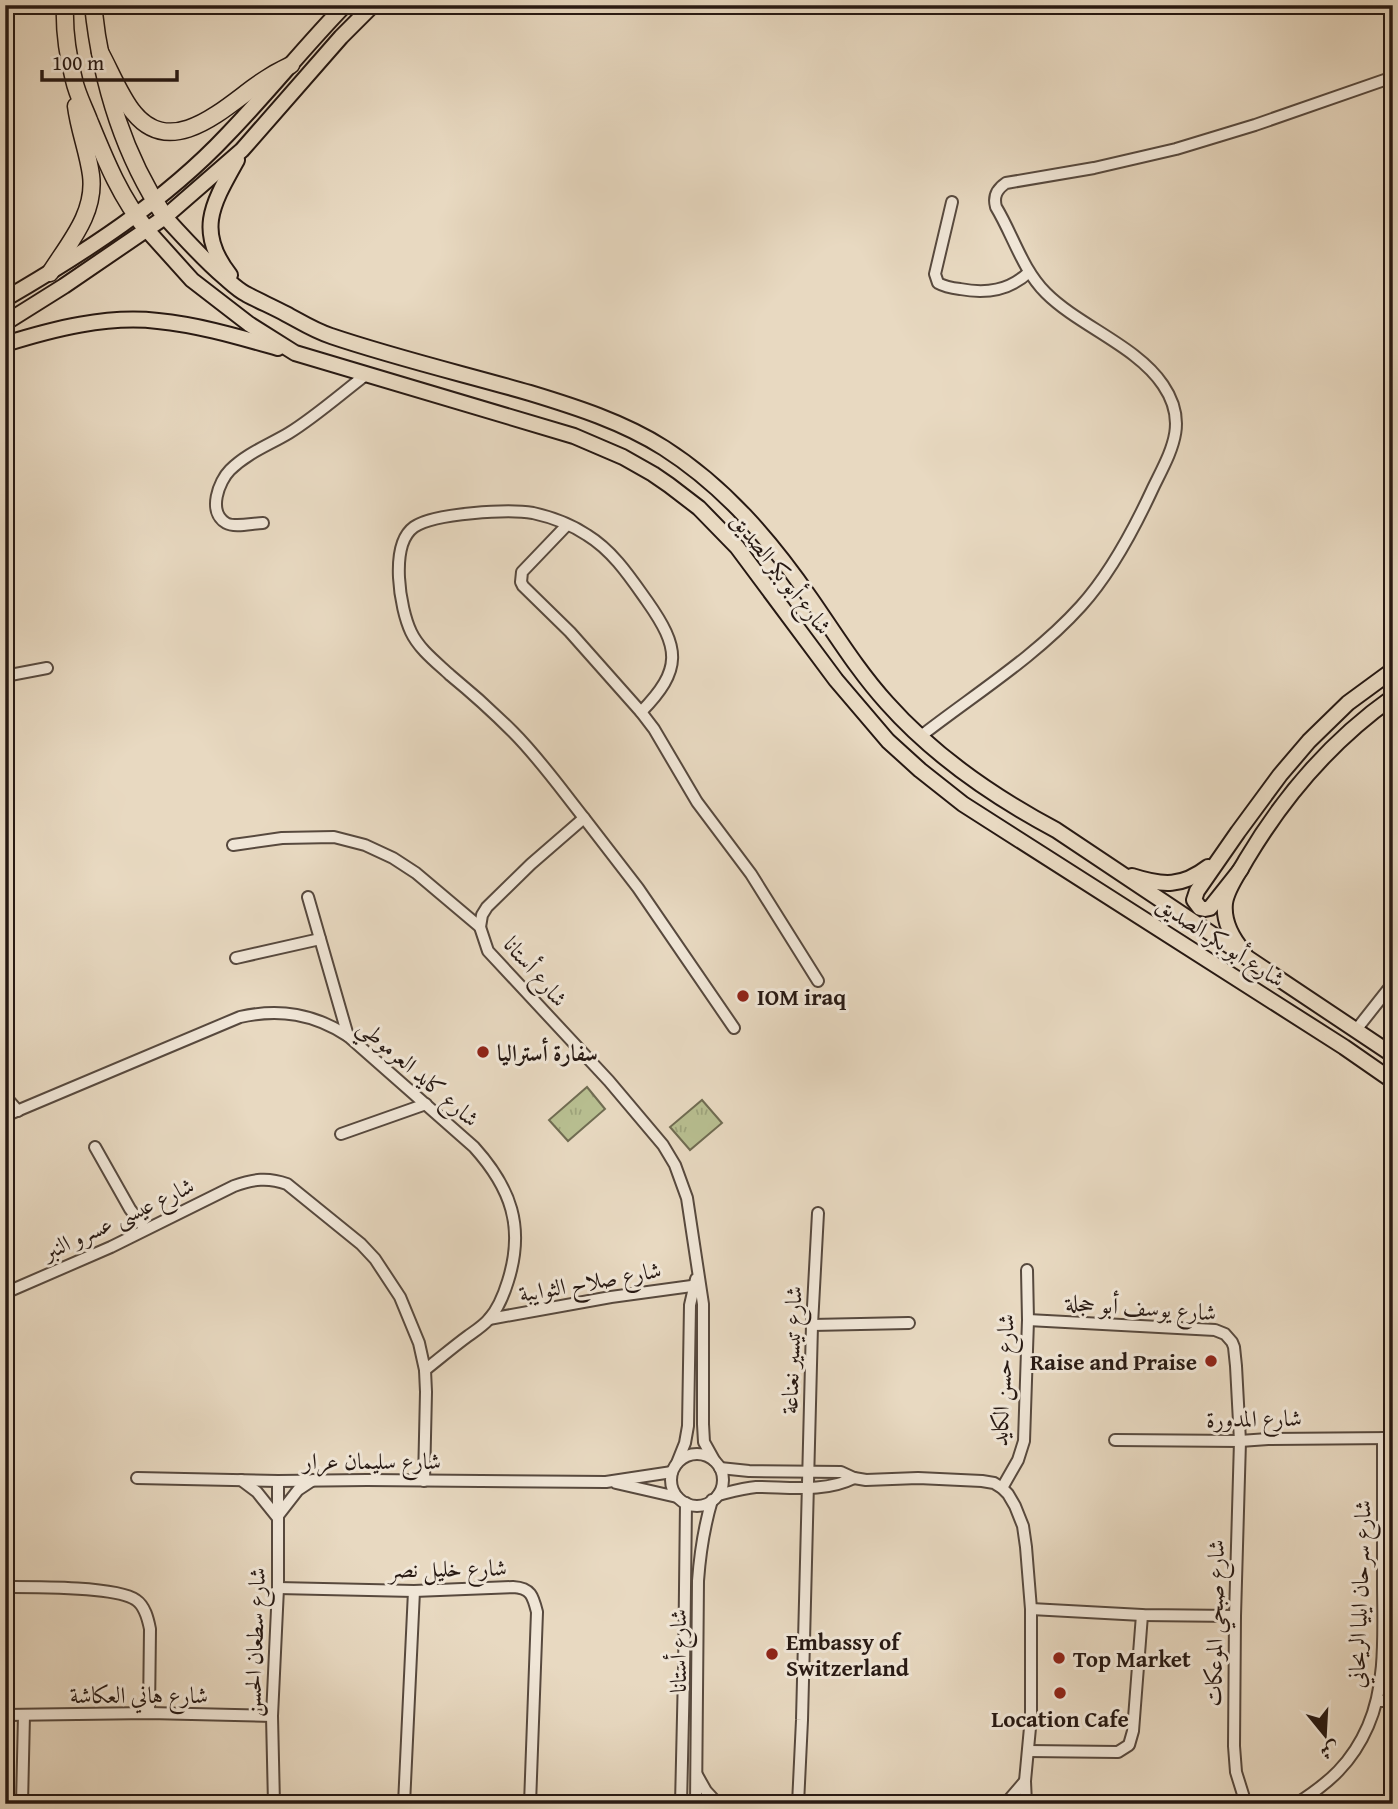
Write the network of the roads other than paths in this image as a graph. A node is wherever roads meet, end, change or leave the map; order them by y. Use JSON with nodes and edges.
{"nodes":[{"id":1,"x":65,"y":5,"type":"edge"},
{"id":2,"x":93,"y":5,"type":"edge"},
{"id":3,"x":345,"y":5,"type":"edge"},
{"id":4,"x":373,"y":5,"type":"edge"},
{"id":5,"x":100,"y":52,"type":"junction"},
{"id":6,"x":291,"y":65,"type":"junction"},
{"id":7,"x":1393,"y":77,"type":"edge"},
{"id":8,"x":74,"y":83,"type":"junction"},
{"id":9,"x":242,"y":150,"type":"junction"},
{"id":10,"x":154,"y":201,"type":"junction"},
{"id":11,"x":952,"y":202,"type":"dead end"},
{"id":12,"x":135,"y":216,"type":"junction"},
{"id":13,"x":165,"y":217,"type":"junction"},
{"id":14,"x":147,"y":230,"type":"junction"},
{"id":15,"x":1029,"y":271,"type":"junction"},
{"id":16,"x":50,"y":273,"type":"junction"},
{"id":17,"x":243,"y":293,"type":"junction"},
{"id":18,"x":5,"y":299,"type":"edge"},
{"id":19,"x":5,"y":323,"type":"edge"},
{"id":20,"x":5,"y":344,"type":"edge"},
{"id":21,"x":295,"y":353,"type":"junction"},
{"id":22,"x":367,"y":374,"type":"junction"},
{"id":23,"x":263,"y":523,"type":"dead end"},
{"id":24,"x":567,"y":525,"type":"junction"},
{"id":25,"x":47,"y":668,"type":"dead end"},
{"id":26,"x":1393,"y":670,"type":"edge"},
{"id":27,"x":5,"y":676,"type":"edge"},
{"id":28,"x":1393,"y":697,"type":"edge"},
{"id":29,"x":641,"y":712,"type":"junction"},
{"id":30,"x":921,"y":736,"type":"junction"},
{"id":31,"x":583,"y":818,"type":"junction"},
{"id":32,"x":233,"y":845,"type":"dead end"},
{"id":33,"x":1221,"y":858,"type":"junction"},
{"id":34,"x":1241,"y":869,"type":"junction"},
{"id":35,"x":1119,"y":871,"type":"junction"},
{"id":36,"x":308,"y":897,"type":"dead end"},
{"id":37,"x":480,"y":926,"type":"junction"},
{"id":38,"x":320,"y":939,"type":"junction"},
{"id":39,"x":236,"y":958,"type":"dead end"},
{"id":40,"x":1255,"y":963,"type":"junction"},
{"id":41,"x":818,"y":981,"type":"dead end"},
{"id":42,"x":1393,"y":983,"type":"edge"},
{"id":43,"x":734,"y":1028,"type":"dead end"},
{"id":44,"x":1356,"y":1030,"type":"junction"},
{"id":45,"x":348,"y":1036,"type":"junction"},
{"id":46,"x":1393,"y":1055,"type":"edge"},
{"id":47,"x":1393,"y":1081,"type":"edge"},
{"id":48,"x":5,"y":1096,"type":"edge"},
{"id":49,"x":426,"y":1104,"type":"junction"},
{"id":50,"x":18,"y":1111,"type":"junction"},
{"id":51,"x":5,"y":1116,"type":"edge"},
{"id":52,"x":341,"y":1134,"type":"dead end"},
{"id":53,"x":95,"y":1147,"type":"dead end"},
{"id":54,"x":818,"y":1213,"type":"dead end"},
{"id":55,"x":145,"y":1229,"type":"junction"},
{"id":56,"x":1027,"y":1270,"type":"dead end"},
{"id":57,"x":697,"y":1281,"type":"junction"},
{"id":58,"x":5,"y":1293,"type":"edge"},
{"id":59,"x":489,"y":1319,"type":"junction"},
{"id":60,"x":1028,"y":1320,"type":"junction"},
{"id":61,"x":909,"y":1323,"type":"dead end"},
{"id":62,"x":812,"y":1325,"type":"junction"},
{"id":63,"x":425,"y":1370,"type":"junction"},
{"id":64,"x":1388,"y":1438,"type":"edge"},
{"id":65,"x":1115,"y":1440,"type":"dead end"},
{"id":66,"x":1240,"y":1441,"type":"junction"},
{"id":67,"x":717,"y":1464,"type":"junction"},
{"id":68,"x":675,"y":1467,"type":"junction"},
{"id":69,"x":808,"y":1471,"type":"junction"},
{"id":70,"x":137,"y":1478,"type":"dead end"},
{"id":71,"x":854,"y":1478,"type":"junction"},
{"id":72,"x":241,"y":1480,"type":"junction"},
{"id":73,"x":313,"y":1480,"type":"junction"},
{"id":74,"x":278,"y":1481,"type":"junction"},
{"id":75,"x":424,"y":1481,"type":"junction"},
{"id":76,"x":606,"y":1482,"type":"junction"},
{"id":77,"x":807,"y":1488,"type":"junction"},
{"id":78,"x":1002,"y":1488,"type":"junction"},
{"id":79,"x":715,"y":1497,"type":"junction"},
{"id":80,"x":682,"y":1500,"type":"junction"},
{"id":81,"x":278,"y":1517,"type":"junction"},
{"id":82,"x":5,"y":1587,"type":"edge"},
{"id":83,"x":278,"y":1588,"type":"junction"},
{"id":84,"x":414,"y":1591,"type":"junction"},
{"id":85,"x":1031,"y":1609,"type":"junction"},
{"id":86,"x":1142,"y":1615,"type":"junction"},
{"id":87,"x":1234,"y":1616,"type":"junction"},
{"id":88,"x":1388,"y":1627,"type":"edge"},
{"id":89,"x":1393,"y":1700,"type":"edge"},
{"id":90,"x":1377,"y":1701,"type":"junction"},
{"id":91,"x":149,"y":1713,"type":"junction"},
{"id":92,"x":5,"y":1715,"type":"edge"},
{"id":93,"x":24,"y":1715,"type":"junction"},
{"id":94,"x":272,"y":1716,"type":"junction"},
{"id":95,"x":1028,"y":1751,"type":"junction"},
{"id":96,"x":697,"y":1775,"type":"junction"},
{"id":97,"x":1025,"y":1781,"type":"junction"},
{"id":98,"x":1009,"y":1803,"type":"edge"},
{"id":99,"x":22,"y":1804,"type":"edge"},
{"id":100,"x":274,"y":1804,"type":"edge"},
{"id":101,"x":404,"y":1804,"type":"edge"},
{"id":102,"x":530,"y":1804,"type":"edge"},
{"id":103,"x":681,"y":1804,"type":"edge"},
{"id":104,"x":696,"y":1804,"type":"edge"},
{"id":105,"x":718,"y":1804,"type":"edge"},
{"id":106,"x":797,"y":1804,"type":"edge"},
{"id":107,"x":1026,"y":1804,"type":"edge"},
{"id":108,"x":1246,"y":1804,"type":"edge"},
{"id":109,"x":1296,"y":1804,"type":"edge"}],
"edges":[{"from":1,"to":8,"type":"highway","name":"شارع أبو بكر الصديق"},
{"from":2,"to":5,"type":"highway","name":"شارع أبو بكر الصديق"},
{"from":3,"to":6,"type":"main road"},
{"from":4,"to":9,"type":"main road"},
{"from":5,"to":6,"type":"highway"},
{"from":5,"to":10,"type":"highway","name":"شارع أبو بكر الصديق"},
{"from":6,"to":10,"type":"main road"},
{"from":7,"to":15,"type":"street"},
{"from":8,"to":12,"type":"highway","name":"شارع أبو بكر الصديق"},
{"from":8,"to":16,"type":"highway"},
{"from":9,"to":13,"type":"main road"},
{"from":9,"to":17,"type":"main road"},
{"from":10,"to":12,"type":"main road"},
{"from":10,"to":13,"type":"highway","name":"شارع أبو بكر الصديق"},
{"from":11,"to":15,"type":"street"},
{"from":12,"to":14,"type":"highway","name":"شارع أبو بكر الصديق"},
{"from":12,"to":16,"type":"main road"},
{"from":13,"to":14,"type":"main road"},
{"from":13,"to":17,"type":"main road","name":"شارع أبو بكر الصديق"},
{"from":14,"to":19,"type":"main road"},
{"from":14,"to":21,"type":"main road","name":"شارع أبو بكر الصديق"},
{"from":15,"to":30,"type":"street"},
{"from":16,"to":18,"type":"main road"},
{"from":17,"to":30,"type":"main road","name":"شارع أبو بكر الصديق"},
{"from":20,"to":21,"type":"main road"},
{"from":21,"to":22,"type":"main road","name":"شارع أبو بكر الصديق"},
{"from":22,"to":23,"type":"street"},
{"from":22,"to":47,"type":"main road","name":"شارع أبو بكر الصديق"},
{"from":24,"to":29,"type":"street"},
{"from":24,"to":29,"type":"street"},
{"from":24,"to":31,"type":"street"},
{"from":25,"to":27,"type":"street"},
{"from":26,"to":33,"type":"main road"},
{"from":28,"to":34,"type":"main road"},
{"from":29,"to":41,"type":"street"},
{"from":30,"to":35,"type":"main road","name":"شارع أبو بكر الصديق"},
{"from":31,"to":37,"type":"street"},
{"from":31,"to":43,"type":"street"},
{"from":32,"to":37,"type":"street","name":"شارع أستانا"},
{"from":33,"to":34,"type":"main road"},
{"from":33,"to":35,"type":"main road"},
{"from":34,"to":40,"type":"main road"},
{"from":35,"to":40,"type":"main road","name":"شارع أبو بكر الصديق"},
{"from":36,"to":38,"type":"street"},
{"from":37,"to":57,"type":"street","name":"شارع أستانا"},
{"from":38,"to":39,"type":"street"},
{"from":38,"to":45,"type":"street"},
{"from":40,"to":44,"type":"main road","name":"شارع أبو بكر الصديق"},
{"from":42,"to":44,"type":"street"},
{"from":44,"to":46,"type":"main road","name":"شارع أبو بكر الصديق"},
{"from":45,"to":49,"type":"street","name":"شارع كايد العرموطي"},
{"from":45,"to":50,"type":"street","name":"شارع كايد العرموطي"},
{"from":48,"to":50,"type":"street"},
{"from":49,"to":52,"type":"street"},
{"from":49,"to":59,"type":"street","name":"شارع كايد العرموطي"},
{"from":50,"to":51,"type":"street","name":"شارع كايد العرموطي"},
{"from":53,"to":55,"type":"street"},
{"from":54,"to":62,"type":"street","name":"شارع تيسير نعناعة"},
{"from":55,"to":58,"type":"street","name":"شارع عيسى عسرو النبر"},
{"from":55,"to":63,"type":"street","name":"شارع عيسى عسرو النبر"},
{"from":56,"to":60,"type":"street","name":"شارع حسن الكايد"},
{"from":57,"to":59,"type":"street","name":"شارع صلاح الثوايبة"},
{"from":57,"to":67,"type":"street","name":"شارع أستانا"},
{"from":57,"to":68,"type":"street","name":"شارع أستانا"},
{"from":59,"to":63,"type":"street","name":"شارع كايد العرموطي"},
{"from":60,"to":66,"type":"street","name":"شارع يوسف أبو حجلة"},
{"from":60,"to":78,"type":"street","name":"شارع حسن الكايد"},
{"from":61,"to":62,"type":"street"},
{"from":62,"to":69,"type":"street","name":"شارع تيسير نعناعة"},
{"from":63,"to":75,"type":"street"},
{"from":64,"to":66,"type":"street","name":"شارع المدورة"},
{"from":64,"to":88,"type":"street","name":"شارع سرحان ايليا الريحاني"},
{"from":65,"to":66,"type":"street","name":"شارع المدورة"},
{"from":66,"to":87,"type":"street","name":"شارع صبحي الموعكات"},
{"from":67,"to":68,"type":"street"},
{"from":67,"to":69,"type":"street"},
{"from":67,"to":79,"type":"street"},
{"from":68,"to":76,"type":"street","name":"شارع سليمان عرار"},
{"from":68,"to":80,"type":"street"},
{"from":69,"to":71,"type":"street"},
{"from":69,"to":77,"type":"street","name":"شارع تيسير نعناعة"},
{"from":70,"to":72,"type":"street","name":"شارع سليمان عرار"},
{"from":71,"to":77,"type":"street"},
{"from":71,"to":78,"type":"street"},
{"from":72,"to":74,"type":"street","name":"شارع سليمان عرار"},
{"from":72,"to":81,"type":"street"},
{"from":73,"to":74,"type":"street","name":"شارع سليمان عرار"},
{"from":73,"to":75,"type":"street","name":"شارع سليمان عرار"},
{"from":73,"to":81,"type":"street"},
{"from":74,"to":81,"type":"street","name":"شارع سطعان الحسن"},
{"from":75,"to":76,"type":"street","name":"شارع سليمان عرار"},
{"from":76,"to":80,"type":"street","name":"شارع سليمان عرار"},
{"from":77,"to":79,"type":"street"},
{"from":77,"to":106,"type":"street","name":"شارع تيسير نعناعة"},
{"from":78,"to":85,"type":"street"},
{"from":79,"to":80,"type":"street"},
{"from":79,"to":96,"type":"street","name":"شارع أستانا"},
{"from":80,"to":103,"type":"street","name":"شارع أستانا"},
{"from":81,"to":83,"type":"street","name":"شارع سطعان الحسن"},
{"from":82,"to":91,"type":"street"},
{"from":83,"to":84,"type":"street","name":"شارع خليل نصر"},
{"from":83,"to":94,"type":"street","name":"شارع سطعان الحسن"},
{"from":84,"to":101,"type":"street"},
{"from":84,"to":102,"type":"street","name":"شارع خليل نصر"},
{"from":85,"to":86,"type":"street"},
{"from":85,"to":95,"type":"street"},
{"from":86,"to":87,"type":"street"},
{"from":86,"to":95,"type":"street"},
{"from":87,"to":108,"type":"street","name":"شارع صبحي الموعكات"},
{"from":88,"to":90,"type":"street","name":"شارع سرحان ايليا الريحاني"},
{"from":89,"to":90,"type":"street"},
{"from":90,"to":109,"type":"street","name":"شارع سرحان ايليا الريحاني"},
{"from":91,"to":93,"type":"street","name":"شارع هاني العكاشة"},
{"from":91,"to":94,"type":"street","name":"شارع هاني العكاشة"},
{"from":92,"to":93,"type":"street","name":"شارع هاني العكاشة"},
{"from":93,"to":99,"type":"street"},
{"from":94,"to":100,"type":"street","name":"شارع سطعان الحسن"},
{"from":95,"to":97,"type":"street"},
{"from":96,"to":104,"type":"street","name":"شارع أستانا"},
{"from":96,"to":105,"type":"street"},
{"from":97,"to":98,"type":"street"},
{"from":97,"to":107,"type":"street"}]}
